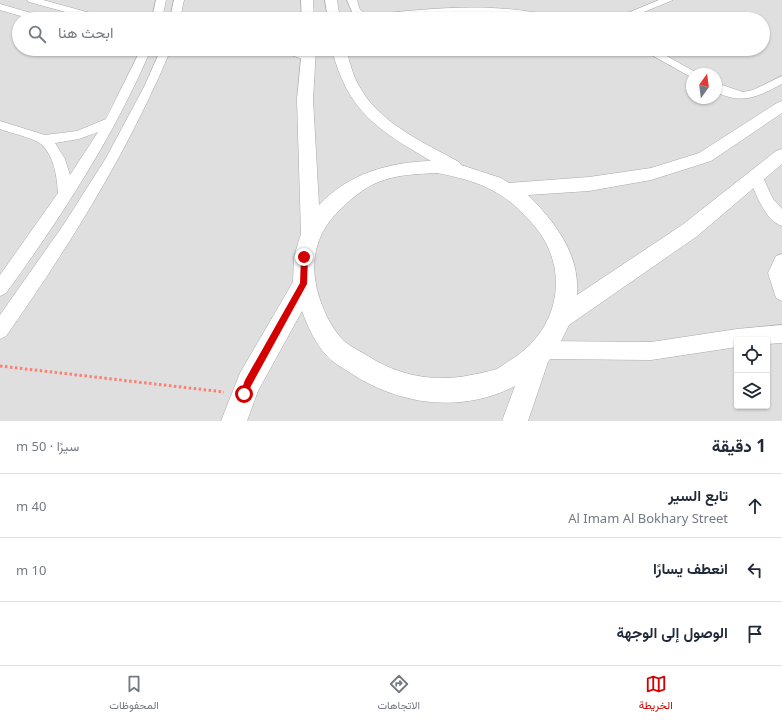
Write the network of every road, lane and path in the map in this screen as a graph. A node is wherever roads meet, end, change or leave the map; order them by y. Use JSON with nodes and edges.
{"nodes":[{"id":1,"x":32,"y":0,"type":"edge"},
{"id":2,"x":161,"y":0,"type":"edge"},
{"id":3,"x":179,"y":0,"type":"edge"},
{"id":4,"x":308,"y":0,"type":"edge"},
{"id":5,"x":331,"y":0,"type":"edge"},
{"id":6,"x":352,"y":0,"type":"edge"},
{"id":7,"x":493,"y":0,"type":"edge"},
{"id":8,"x":668,"y":0,"type":"edge"},
{"id":9,"x":44,"y":2,"type":"edge"},
{"id":10,"x":0,"y":7,"type":"edge"},
{"id":11,"x":500,"y":10,"type":"junction"},
{"id":12,"x":18,"y":12,"type":"edge"},
{"id":13,"x":78,"y":12,"type":"edge"},
{"id":14,"x":158,"y":12,"type":"edge"},
{"id":15,"x":176,"y":12,"type":"edge"},
{"id":16,"x":306,"y":12,"type":"edge"},
{"id":17,"x":333,"y":12,"type":"edge"},
{"id":18,"x":356,"y":12,"type":"edge"},
{"id":19,"x":422,"y":12,"type":"edge"},
{"id":20,"x":512,"y":12,"type":"edge"},
{"id":21,"x":636,"y":12,"type":"edge"},
{"id":22,"x":143,"y":56,"type":"edge"},
{"id":23,"x":163,"y":56,"type":"edge"},
{"id":24,"x":309,"y":56,"type":"edge"},
{"id":25,"x":340,"y":56,"type":"edge"},
{"id":26,"x":659,"y":56,"type":"edge"},
{"id":27,"x":686,"y":70,"type":"edge"},
{"id":28,"x":782,"y":79,"type":"edge"},
{"id":29,"x":722,"y":90,"type":"edge"},
{"id":30,"x":782,"y":106,"type":"edge"},
{"id":31,"x":111,"y":121,"type":"junction"},
{"id":32,"x":0,"y":125,"type":"edge"},
{"id":33,"x":0,"y":132,"type":"edge"},
{"id":34,"x":18,"y":132,"type":"junction"},
{"id":35,"x":45,"y":140,"type":"junction"},
{"id":36,"x":782,"y":155,"type":"edge"},
{"id":37,"x":459,"y":170,"type":"junction"},
{"id":38,"x":756,"y":177,"type":"junction"},
{"id":39,"x":509,"y":190,"type":"junction"},
{"id":40,"x":65,"y":194,"type":"junction"},
{"id":41,"x":782,"y":220,"type":"edge"},
{"id":42,"x":311,"y":233,"type":"junction"},
{"id":43,"x":782,"y":261,"type":"edge"},
{"id":44,"x":304,"y":284,"type":"junction"},
{"id":45,"x":0,"y":288,"type":"edge"},
{"id":46,"x":782,"y":293,"type":"edge"},
{"id":47,"x":562,"y":317,"type":"junction"},
{"id":48,"x":0,"y":330,"type":"edge"},
{"id":49,"x":782,"y":334,"type":"edge"},
{"id":50,"x":540,"y":352,"type":"junction"},
{"id":51,"x":0,"y":366,"type":"edge"},
{"id":52,"x":244,"y":394,"type":"junction"},
{"id":53,"x":234,"y":421,"type":"edge"},
{"id":54,"x":515,"y":421,"type":"edge"}],
"edges":[{"from":1,"to":9,"type":"street"},
{"from":2,"to":14,"type":"street"},
{"from":3,"to":15,"type":"street"},
{"from":4,"to":16,"type":"street"},
{"from":5,"to":17,"type":"street"},
{"from":6,"to":18,"type":"street"},
{"from":7,"to":11,"type":"street"},
{"from":8,"to":21,"type":"street"},
{"from":9,"to":13,"type":"street"},
{"from":10,"to":12,"type":"street"},
{"from":11,"to":19,"type":"street"},
{"from":11,"to":20,"type":"street"},
{"from":22,"to":31,"type":"street"},
{"from":23,"to":48,"type":"street"},
{"from":24,"to":42,"type":"street"},
{"from":25,"to":37,"type":"street"},
{"from":26,"to":27,"type":"street"},
{"from":28,"to":29,"type":"street"},
{"from":30,"to":39,"type":"street"},
{"from":31,"to":35,"type":"street"},
{"from":31,"to":40,"type":"street"},
{"from":32,"to":34,"type":"street"},
{"from":33,"to":34,"type":"street"},
{"from":34,"to":35,"type":"street"},
{"from":35,"to":40,"type":"street"},
{"from":36,"to":38,"type":"street"},
{"from":37,"to":39,"type":"street"},
{"from":37,"to":42,"type":"street"},
{"from":38,"to":41,"type":"street"},
{"from":38,"to":47,"type":"street"},
{"from":39,"to":47,"type":"street"},
{"from":40,"to":45,"type":"street"},
{"from":42,"to":44,"type":"street"},
{"from":43,"to":46,"type":"street"},
{"from":44,"to":50,"type":"street"},
{"from":44,"to":52,"type":"street"},
{"from":47,"to":50,"type":"street"},
{"from":49,"to":50,"type":"street"},
{"from":50,"to":54,"type":"street"},
{"from":51,"to":52,"type":"path"},
{"from":52,"to":53,"type":"street"}]}
